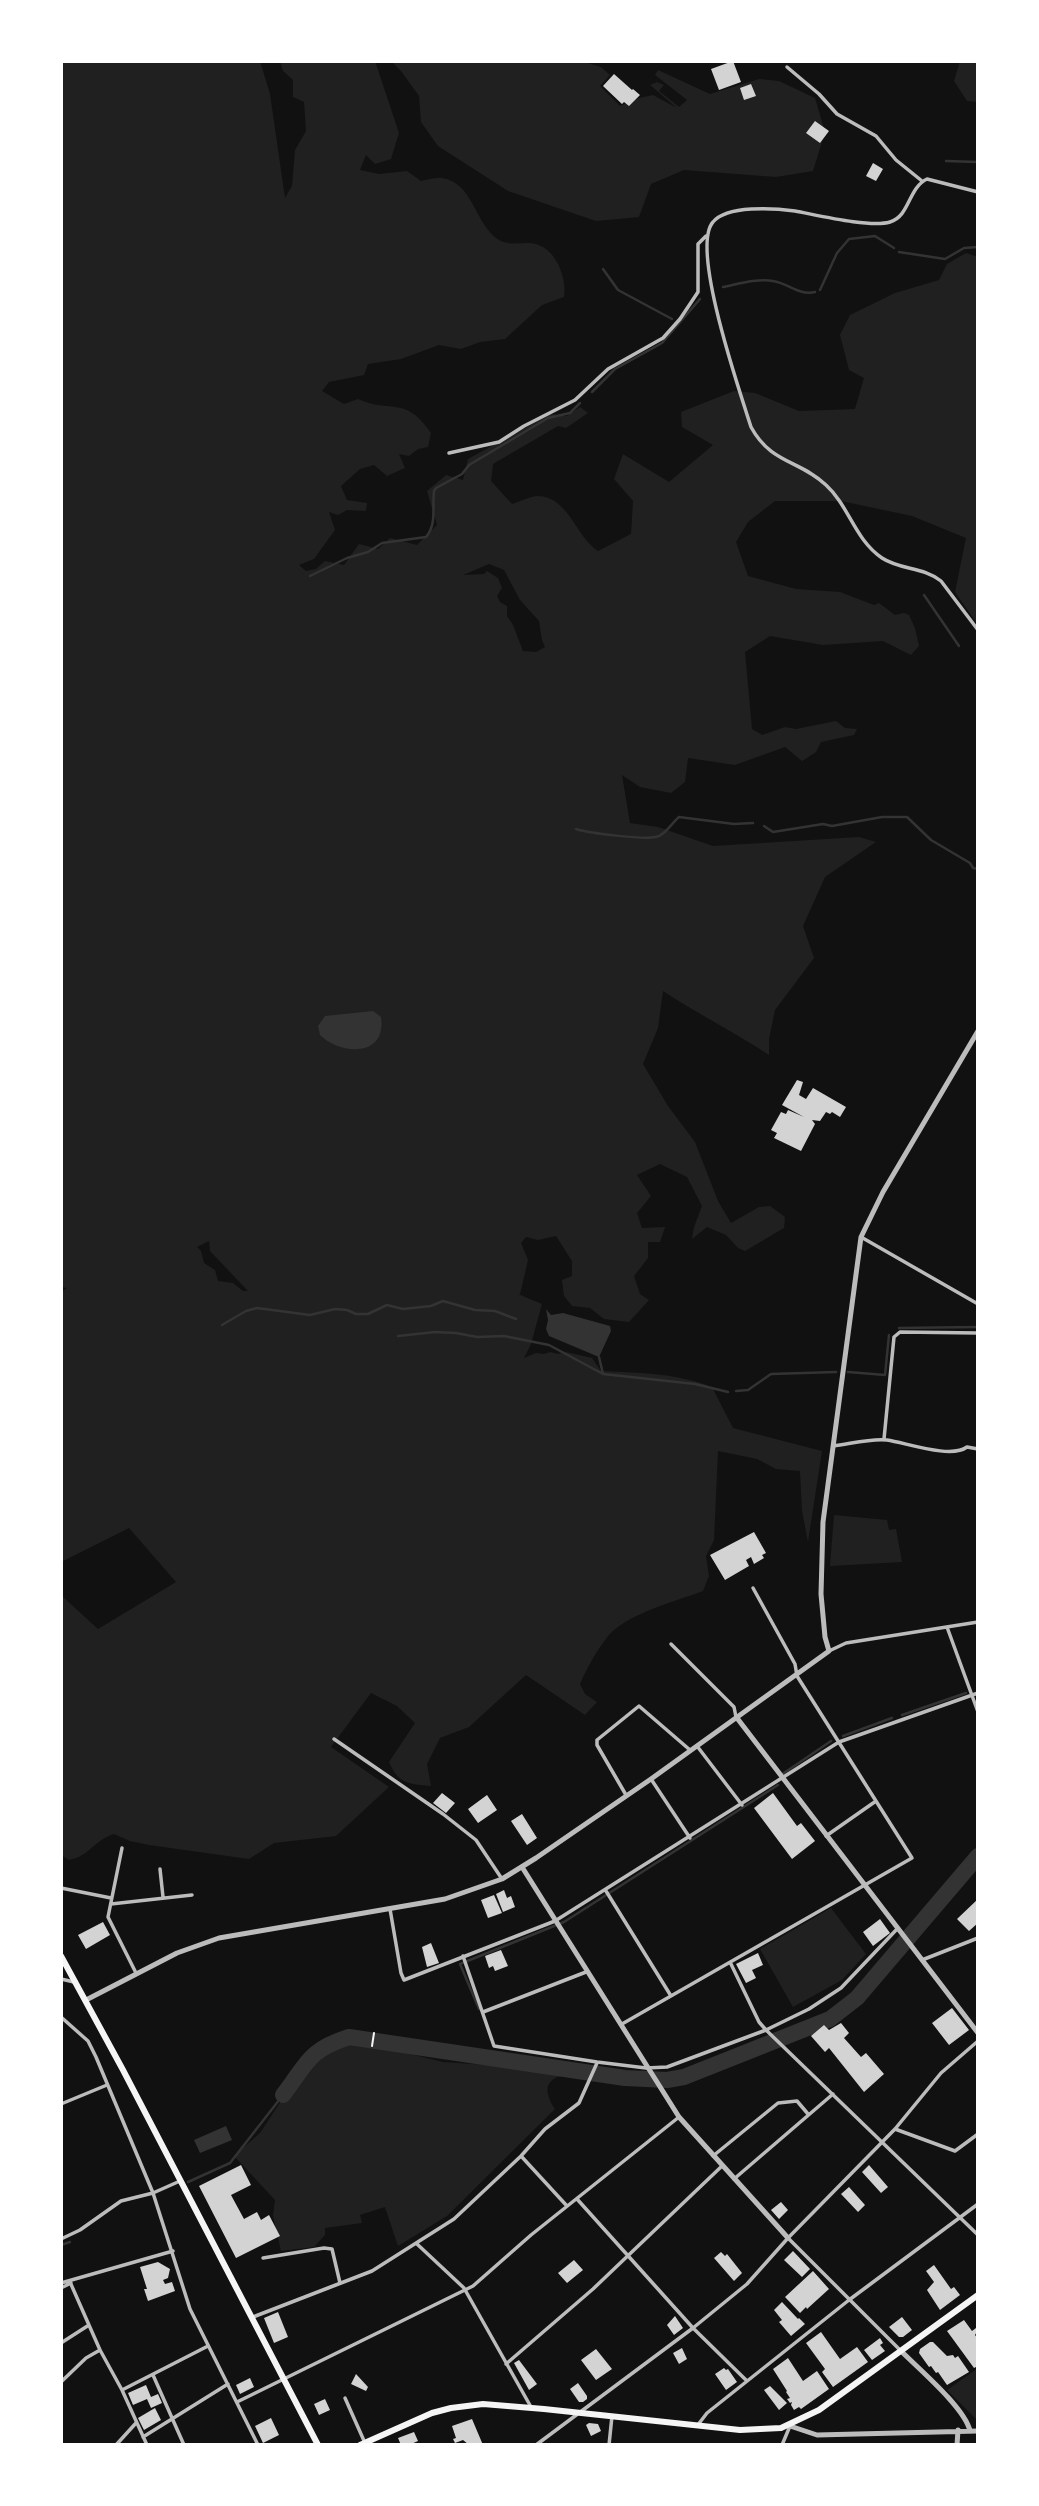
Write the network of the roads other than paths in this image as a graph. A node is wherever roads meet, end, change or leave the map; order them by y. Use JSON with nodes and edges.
{"nodes":[{"id":1,"x":787,"y":68,"type":"dead end"},
{"id":2,"x":922,"y":181,"type":"junction"},
{"id":3,"x":978,"y":192,"type":"edge"},
{"id":4,"x":706,"y":236,"type":"junction"},
{"id":5,"x":449,"y":453,"type":"dead end"},
{"id":6,"x":978,"y":630,"type":"edge"},
{"id":7,"x":978,"y":1031,"type":"edge"},
{"id":8,"x":861,"y":1237,"type":"junction"},
{"id":9,"x":978,"y":1304,"type":"edge"},
{"id":10,"x":978,"y":1333,"type":"edge"},
{"id":11,"x":884,"y":1440,"type":"junction"},
{"id":12,"x":833,"y":1446,"type":"junction"},
{"id":13,"x":978,"y":1450,"type":"edge"},
{"id":14,"x":752,"y":1588,"type":"dead end"},
{"id":15,"x":978,"y":1622,"type":"edge"},
{"id":16,"x":947,"y":1627,"type":"junction"},
{"id":17,"x":671,"y":1644,"type":"dead end"},
{"id":18,"x":829,"y":1651,"type":"junction"},
{"id":19,"x":797,"y":1676,"type":"junction"},
{"id":20,"x":975,"y":1694,"type":"edge"},
{"id":21,"x":978,"y":1712,"type":"edge"},
{"id":22,"x":737,"y":1718,"type":"junction"},
{"id":23,"x":334,"y":1739,"type":"dead end"},
{"id":24,"x":839,"y":1742,"type":"junction"},
{"id":25,"x":696,"y":1746,"type":"junction"},
{"id":26,"x":690,"y":1750,"type":"junction"},
{"id":27,"x":783,"y":1778,"type":"junction"},
{"id":28,"x":651,"y":1779,"type":"junction"},
{"id":29,"x":626,"y":1796,"type":"junction"},
{"id":30,"x":876,"y":1801,"type":"junction"},
{"id":31,"x":742,"y":1805,"type":"junction"},
{"id":32,"x":826,"y":1836,"type":"junction"},
{"id":33,"x":690,"y":1838,"type":"junction"},
{"id":34,"x":122,"y":1848,"type":"dead end"},
{"id":35,"x":522,"y":1867,"type":"junction"},
{"id":36,"x":160,"y":1868,"type":"dead end"},
{"id":37,"x":502,"y":1879,"type":"junction"},
{"id":38,"x":866,"y":1885,"type":"junction"},
{"id":39,"x":61,"y":1888,"type":"edge"},
{"id":40,"x":605,"y":1890,"type":"junction"},
{"id":41,"x":192,"y":1895,"type":"dead end"},
{"id":42,"x":163,"y":1897,"type":"junction"},
{"id":43,"x":111,"y":1898,"type":"junction"},
{"id":44,"x":110,"y":1904,"type":"junction"},
{"id":45,"x":390,"y":1909,"type":"junction"},
{"id":46,"x":555,"y":1922,"type":"junction"},
{"id":47,"x":899,"y":1930,"type":"junction"},
{"id":48,"x":978,"y":1938,"type":"edge"},
{"id":49,"x":61,"y":1956,"type":"edge"},
{"id":50,"x":463,"y":1957,"type":"junction"},
{"id":51,"x":922,"y":1960,"type":"junction"},
{"id":52,"x":730,"y":1962,"type":"junction"},
{"id":53,"x":586,"y":1972,"type":"junction"},
{"id":54,"x":136,"y":1973,"type":"junction"},
{"id":55,"x":61,"y":1979,"type":"edge"},
{"id":56,"x":76,"y":1983,"type":"junction"},
{"id":57,"x":671,"y":1996,"type":"junction"},
{"id":58,"x":86,"y":2000,"type":"junction"},
{"id":59,"x":482,"y":2012,"type":"junction"},
{"id":60,"x":61,"y":2017,"type":"edge"},
{"id":61,"x":620,"y":2025,"type":"junction"},
{"id":62,"x":768,"y":2031,"type":"junction"},
{"id":63,"x":978,"y":2033,"type":"edge"},
{"id":64,"x":978,"y":2040,"type":"edge"},
{"id":65,"x":596,"y":2064,"type":"junction"},
{"id":66,"x":648,"y":2070,"type":"junction"},
{"id":67,"x":107,"y":2085,"type":"junction"},
{"id":68,"x":834,"y":2094,"type":"junction"},
{"id":69,"x":61,"y":2104,"type":"edge"},
{"id":70,"x":808,"y":2114,"type":"junction"},
{"id":71,"x":679,"y":2117,"type":"junction"},
{"id":72,"x":895,"y":2129,"type":"junction"},
{"id":73,"x":978,"y":2134,"type":"edge"},
{"id":74,"x":883,"y":2142,"type":"junction"},
{"id":75,"x":521,"y":2156,"type":"junction"},
{"id":76,"x":713,"y":2156,"type":"junction"},
{"id":77,"x":722,"y":2166,"type":"junction"},
{"id":78,"x":734,"y":2179,"type":"junction"},
{"id":79,"x":180,"y":2181,"type":"junction"},
{"id":80,"x":153,"y":2193,"type":"junction"},
{"id":81,"x":577,"y":2199,"type":"junction"},
{"id":82,"x":978,"y":2204,"type":"edge"},
{"id":83,"x":568,"y":2206,"type":"junction"},
{"id":84,"x":960,"y":2217,"type":"junction"},
{"id":85,"x":978,"y":2235,"type":"edge"},
{"id":86,"x":788,"y":2238,"type":"junction"},
{"id":87,"x":61,"y":2239,"type":"edge"},
{"id":88,"x":417,"y":2244,"type":"junction"},
{"id":89,"x":173,"y":2250,"type":"junction"},
{"id":90,"x":628,"y":2256,"type":"junction"},
{"id":91,"x":262,"y":2258,"type":"dead end"},
{"id":92,"x":70,"y":2282,"type":"junction"},
{"id":93,"x":340,"y":2283,"type":"junction"},
{"id":94,"x":61,"y":2285,"type":"edge"},
{"id":95,"x":464,"y":2288,"type":"junction"},
{"id":96,"x":978,"y":2295,"type":"edge"},
{"id":97,"x":849,"y":2300,"type":"junction"},
{"id":98,"x":251,"y":2318,"type":"junction"},
{"id":99,"x":90,"y":2325,"type":"junction"},
{"id":100,"x":694,"y":2328,"type":"junction"},
{"id":101,"x":61,"y":2343,"type":"edge"},
{"id":102,"x":208,"y":2346,"type":"junction"},
{"id":103,"x":100,"y":2350,"type":"junction"},
{"id":104,"x":901,"y":2351,"type":"junction"},
{"id":105,"x":506,"y":2364,"type":"junction"},
{"id":106,"x":153,"y":2375,"type":"junction"},
{"id":107,"x":284,"y":2379,"type":"junction"},
{"id":108,"x":747,"y":2381,"type":"junction"},
{"id":109,"x":61,"y":2382,"type":"edge"},
{"id":110,"x":228,"y":2384,"type":"junction"},
{"id":111,"x":122,"y":2390,"type":"junction"},
{"id":112,"x":345,"y":2398,"type":"dead end"},
{"id":113,"x":237,"y":2402,"type":"junction"},
{"id":114,"x":531,"y":2407,"type":"junction"},
{"id":115,"x":578,"y":2412,"type":"junction"},
{"id":116,"x":612,"y":2416,"type":"junction"},
{"id":117,"x":173,"y":2418,"type":"junction"},
{"id":118,"x":136,"y":2423,"type":"junction"},
{"id":119,"x":697,"y":2426,"type":"junction"},
{"id":120,"x":790,"y":2426,"type":"junction"},
{"id":121,"x":958,"y":2430,"type":"junction"},
{"id":122,"x":970,"y":2431,"type":"junction"},
{"id":123,"x":978,"y":2431,"type":"edge"},
{"id":124,"x":143,"y":2437,"type":"junction"},
{"id":125,"x":363,"y":2444,"type":"edge"},
{"id":126,"x":116,"y":2445,"type":"edge"},
{"id":127,"x":147,"y":2445,"type":"edge"},
{"id":128,"x":184,"y":2445,"type":"edge"},
{"id":129,"x":258,"y":2445,"type":"edge"},
{"id":130,"x":317,"y":2445,"type":"edge"},
{"id":131,"x":536,"y":2445,"type":"edge"},
{"id":132,"x":609,"y":2445,"type":"edge"},
{"id":133,"x":782,"y":2445,"type":"edge"},
{"id":134,"x":957,"y":2445,"type":"edge"}],
"edges":[{"from":1,"to":2,"type":"street"},
{"from":2,"to":3,"type":"street"},
{"from":2,"to":4,"type":"street"},
{"from":4,"to":5,"type":"street"},
{"from":4,"to":6,"type":"street"},
{"from":7,"to":8,"type":"street"},
{"from":8,"to":9,"type":"street"},
{"from":8,"to":12,"type":"street"},
{"from":10,"to":11,"type":"street"},
{"from":11,"to":12,"type":"street"},
{"from":11,"to":13,"type":"street"},
{"from":12,"to":18,"type":"street"},
{"from":14,"to":19,"type":"street"},
{"from":15,"to":16,"type":"street"},
{"from":16,"to":18,"type":"street"},
{"from":16,"to":20,"type":"street"},
{"from":17,"to":22,"type":"street"},
{"from":18,"to":19,"type":"street"},
{"from":19,"to":22,"type":"street"},
{"from":19,"to":24,"type":"street"},
{"from":20,"to":21,"type":"street"},
{"from":20,"to":24,"type":"street"},
{"from":22,"to":25,"type":"street"},
{"from":22,"to":27,"type":"street"},
{"from":23,"to":37,"type":"street"},
{"from":24,"to":27,"type":"street"},
{"from":24,"to":30,"type":"street"},
{"from":25,"to":26,"type":"street"},
{"from":25,"to":31,"type":"street"},
{"from":26,"to":28,"type":"street"},
{"from":26,"to":29,"type":"street"},
{"from":27,"to":31,"type":"street"},
{"from":27,"to":32,"type":"street"},
{"from":28,"to":29,"type":"street"},
{"from":28,"to":33,"type":"street"},
{"from":29,"to":35,"type":"street"},
{"from":30,"to":32,"type":"street"},
{"from":30,"to":38,"type":"street"},
{"from":31,"to":33,"type":"street"},
{"from":32,"to":38,"type":"street"},
{"from":33,"to":40,"type":"street"},
{"from":34,"to":43,"type":"street"},
{"from":35,"to":37,"type":"street"},
{"from":35,"to":46,"type":"street"},
{"from":36,"to":42,"type":"street"},
{"from":37,"to":45,"type":"street"},
{"from":38,"to":47,"type":"street"},
{"from":38,"to":52,"type":"street"},
{"from":39,"to":43,"type":"street"},
{"from":40,"to":46,"type":"street"},
{"from":40,"to":57,"type":"street"},
{"from":41,"to":42,"type":"street"},
{"from":42,"to":44,"type":"street"},
{"from":43,"to":44,"type":"street"},
{"from":44,"to":54,"type":"street"},
{"from":45,"to":50,"type":"street"},
{"from":45,"to":54,"type":"street"},
{"from":46,"to":50,"type":"street"},
{"from":46,"to":53,"type":"street"},
{"from":47,"to":51,"type":"street"},
{"from":47,"to":62,"type":"street"},
{"from":48,"to":51,"type":"street"},
{"from":49,"to":56,"type":"main road"},
{"from":50,"to":59,"type":"street"},
{"from":51,"to":63,"type":"street"},
{"from":52,"to":57,"type":"street"},
{"from":52,"to":62,"type":"street"},
{"from":53,"to":59,"type":"street"},
{"from":53,"to":61,"type":"street"},
{"from":54,"to":58,"type":"street"},
{"from":55,"to":56,"type":"street"},
{"from":56,"to":58,"type":"main road"},
{"from":57,"to":61,"type":"street"},
{"from":58,"to":79,"type":"main road"},
{"from":59,"to":65,"type":"street"},
{"from":60,"to":67,"type":"street"},
{"from":61,"to":66,"type":"street"},
{"from":62,"to":66,"type":"street"},
{"from":62,"to":68,"type":"street"},
{"from":64,"to":72,"type":"street"},
{"from":65,"to":66,"type":"street"},
{"from":65,"to":75,"type":"street"},
{"from":66,"to":71,"type":"street"},
{"from":67,"to":69,"type":"street"},
{"from":67,"to":80,"type":"street"},
{"from":68,"to":70,"type":"street"},
{"from":68,"to":74,"type":"street"},
{"from":70,"to":76,"type":"street"},
{"from":70,"to":78,"type":"street"},
{"from":71,"to":76,"type":"street"},
{"from":71,"to":81,"type":"street"},
{"from":72,"to":73,"type":"street"},
{"from":72,"to":74,"type":"street"},
{"from":74,"to":84,"type":"street"},
{"from":74,"to":86,"type":"street"},
{"from":75,"to":83,"type":"street"},
{"from":75,"to":88,"type":"street"},
{"from":76,"to":77,"type":"street"},
{"from":77,"to":78,"type":"street"},
{"from":77,"to":90,"type":"street"},
{"from":78,"to":86,"type":"street"},
{"from":79,"to":80,"type":"street"},
{"from":79,"to":98,"type":"main road"},
{"from":80,"to":87,"type":"street"},
{"from":80,"to":89,"type":"street"},
{"from":81,"to":83,"type":"street"},
{"from":81,"to":90,"type":"street"},
{"from":82,"to":84,"type":"street"},
{"from":83,"to":95,"type":"street"},
{"from":84,"to":85,"type":"street"},
{"from":84,"to":97,"type":"street"},
{"from":86,"to":97,"type":"street"},
{"from":86,"to":100,"type":"street"},
{"from":88,"to":93,"type":"street"},
{"from":88,"to":95,"type":"street"},
{"from":89,"to":92,"type":"street"},
{"from":89,"to":102,"type":"street"},
{"from":90,"to":100,"type":"street"},
{"from":90,"to":105,"type":"street"},
{"from":91,"to":93,"type":"street"},
{"from":92,"to":94,"type":"street"},
{"from":92,"to":99,"type":"street"},
{"from":93,"to":98,"type":"street"},
{"from":95,"to":105,"type":"street"},
{"from":95,"to":107,"type":"street"},
{"from":96,"to":104,"type":"main road"},
{"from":97,"to":104,"type":"street"},
{"from":97,"to":108,"type":"street"},
{"from":98,"to":107,"type":"main road"},
{"from":99,"to":101,"type":"street"},
{"from":99,"to":103,"type":"street"},
{"from":100,"to":108,"type":"street"},
{"from":100,"to":115,"type":"street"},
{"from":102,"to":106,"type":"street"},
{"from":102,"to":110,"type":"street"},
{"from":103,"to":109,"type":"street"},
{"from":103,"to":111,"type":"street"},
{"from":104,"to":120,"type":"main road"},
{"from":104,"to":122,"type":"street"},
{"from":105,"to":114,"type":"street"},
{"from":106,"to":111,"type":"street"},
{"from":106,"to":117,"type":"street"},
{"from":107,"to":113,"type":"street"},
{"from":107,"to":130,"type":"main road"},
{"from":108,"to":119,"type":"street"},
{"from":110,"to":113,"type":"street"},
{"from":110,"to":117,"type":"street"},
{"from":111,"to":118,"type":"street"},
{"from":112,"to":125,"type":"street"},
{"from":113,"to":129,"type":"street"},
{"from":114,"to":115,"type":"main road"},
{"from":114,"to":125,"type":"main road"},
{"from":115,"to":116,"type":"main road"},
{"from":115,"to":131,"type":"street"},
{"from":116,"to":119,"type":"main road"},
{"from":116,"to":132,"type":"street"},
{"from":117,"to":124,"type":"street"},
{"from":117,"to":128,"type":"street"},
{"from":118,"to":124,"type":"street"},
{"from":118,"to":126,"type":"street"},
{"from":119,"to":120,"type":"main road"},
{"from":120,"to":121,"type":"street"},
{"from":120,"to":133,"type":"street"},
{"from":121,"to":122,"type":"street"},
{"from":121,"to":134,"type":"street"},
{"from":122,"to":123,"type":"street"},
{"from":124,"to":127,"type":"street"}]}
